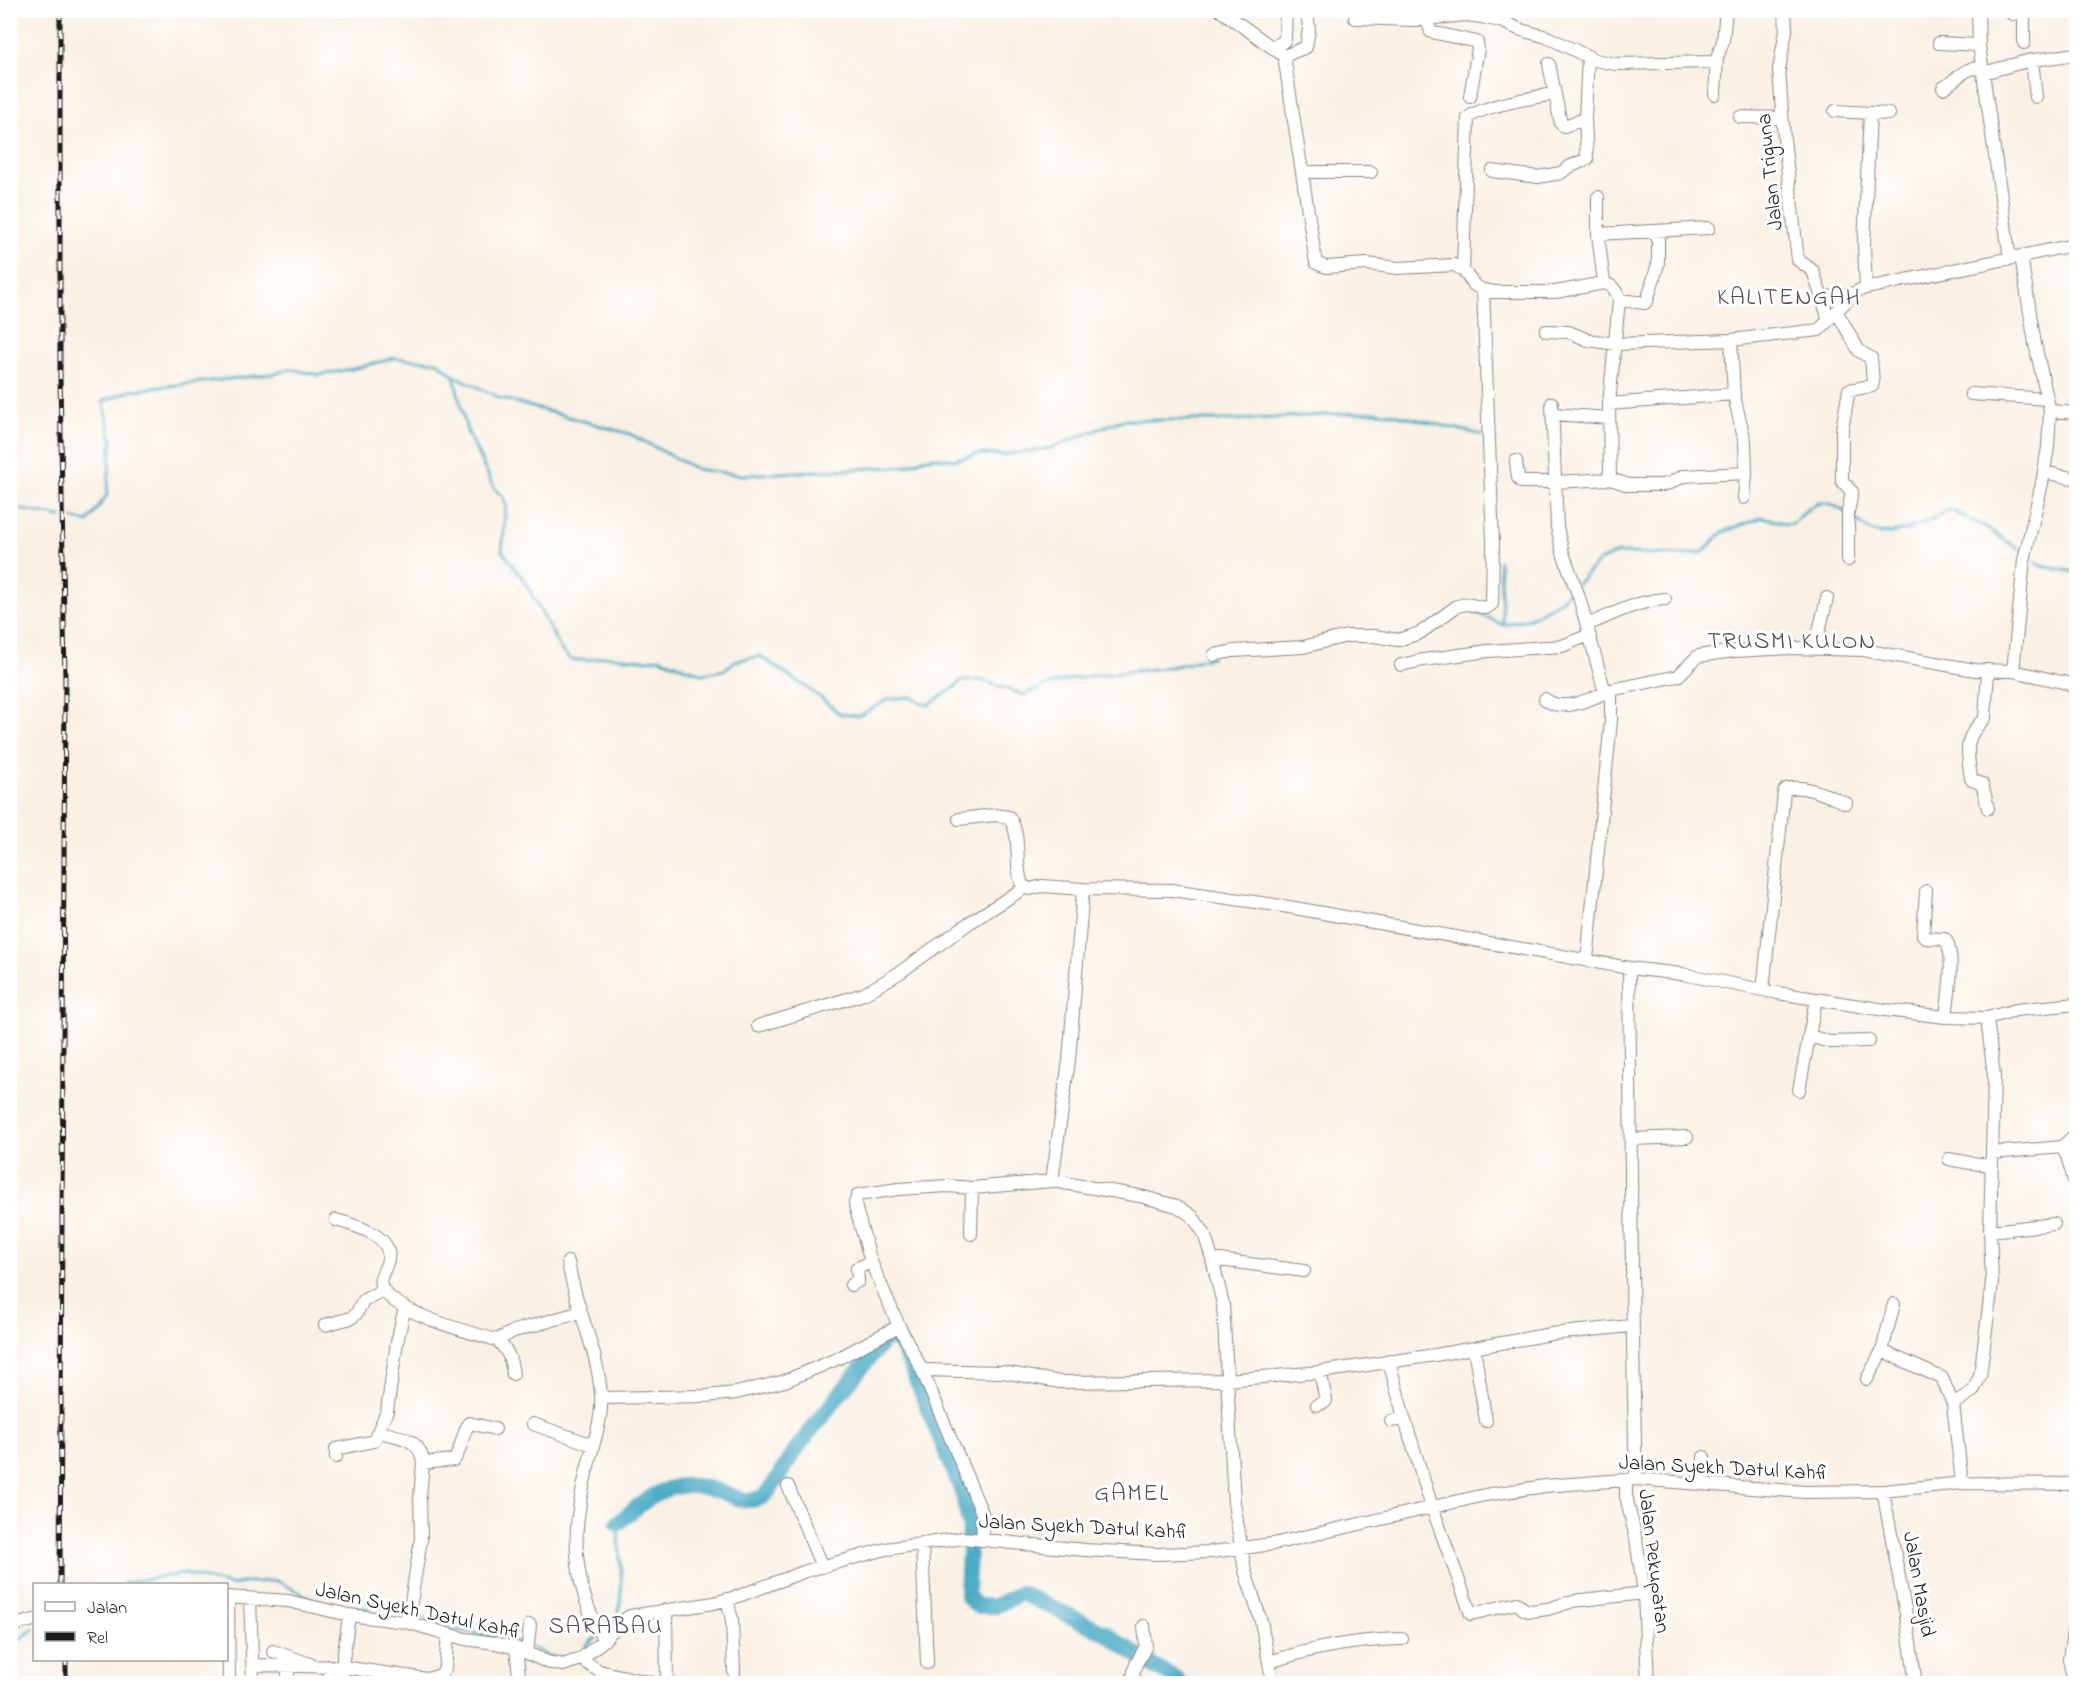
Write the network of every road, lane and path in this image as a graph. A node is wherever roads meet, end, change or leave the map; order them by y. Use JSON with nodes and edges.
{"nodes":[{"id":1,"x":1220,"y":10,"type":"edge"},
{"id":2,"x":1286,"y":10,"type":"edge"},
{"id":3,"x":1307,"y":10,"type":"edge"},
{"id":4,"x":1726,"y":10,"type":"edge"},
{"id":5,"x":1785,"y":10,"type":"edge"},
{"id":6,"x":1978,"y":10,"type":"edge"},
{"id":7,"x":2009,"y":10,"type":"edge"},
{"id":8,"x":1503,"y":16,"type":"edge"},
{"id":9,"x":1355,"y":18,"type":"dead end"},
{"id":10,"x":1427,"y":19,"type":"junction"},
{"id":11,"x":1939,"y":43,"type":"dead end"},
{"id":12,"x":2024,"y":43,"type":"dead end"},
{"id":13,"x":1979,"y":45,"type":"junction"},
{"id":14,"x":1272,"y":47,"type":"junction"},
{"id":15,"x":2076,"y":54,"type":"edge"},
{"id":16,"x":1284,"y":56,"type":"junction"},
{"id":17,"x":1588,"y":56,"type":"junction"},
{"id":18,"x":2032,"y":60,"type":"junction"},
{"id":19,"x":1716,"y":62,"type":"junction"},
{"id":20,"x":1549,"y":64,"type":"dead end"},
{"id":21,"x":1983,"y":71,"type":"junction"},
{"id":22,"x":1943,"y":88,"type":"dead end"},
{"id":23,"x":1554,"y":94,"type":"junction"},
{"id":24,"x":1715,"y":94,"type":"dead end"},
{"id":25,"x":2036,"y":97,"type":"dead end"},
{"id":26,"x":1470,"y":98,"type":"dead end"},
{"id":27,"x":1835,"y":111,"type":"dead end"},
{"id":28,"x":1870,"y":113,"type":"junction"},
{"id":29,"x":1889,"y":114,"type":"dead end"},
{"id":30,"x":1740,"y":117,"type":"dead end"},
{"id":31,"x":1782,"y":118,"type":"junction"},
{"id":32,"x":1585,"y":120,"type":"junction"},
{"id":33,"x":1492,"y":171,"type":"dead end"},
{"id":34,"x":1302,"y":172,"type":"junction"},
{"id":35,"x":1371,"y":172,"type":"dead end"},
{"id":36,"x":1598,"y":197,"type":"dead end"},
{"id":37,"x":1709,"y":228,"type":"dead end"},
{"id":38,"x":1658,"y":231,"type":"junction"},
{"id":39,"x":1598,"y":234,"type":"junction"},
{"id":40,"x":2076,"y":246,"type":"edge"},
{"id":41,"x":2016,"y":258,"type":"junction"},
{"id":42,"x":1463,"y":270,"type":"junction"},
{"id":43,"x":1604,"y":283,"type":"junction"},
{"id":44,"x":1483,"y":290,"type":"junction"},
{"id":45,"x":1860,"y":291,"type":"junction"},
{"id":46,"x":1821,"y":298,"type":"junction"},
{"id":47,"x":1619,"y":300,"type":"junction"},
{"id":48,"x":1833,"y":316,"type":"junction"},
{"id":49,"x":1546,"y":331,"type":"dead end"},
{"id":50,"x":1731,"y":340,"type":"junction"},
{"id":51,"x":1616,"y":344,"type":"junction"},
{"id":52,"x":1734,"y":394,"type":"junction"},
{"id":53,"x":1971,"y":394,"type":"dead end"},
{"id":54,"x":1609,"y":404,"type":"junction"},
{"id":55,"x":2049,"y":405,"type":"junction"},
{"id":56,"x":2076,"y":413,"type":"edge"},
{"id":57,"x":1609,"y":418,"type":"junction"},
{"id":58,"x":1516,"y":461,"type":"dead end"},
{"id":59,"x":2044,"y":472,"type":"junction"},
{"id":60,"x":1746,"y":473,"type":"junction"},
{"id":61,"x":1610,"y":479,"type":"junction"},
{"id":62,"x":2076,"y":479,"type":"edge"},
{"id":63,"x":1555,"y":483,"type":"junction"},
{"id":64,"x":1744,"y":498,"type":"dead end"},
{"id":65,"x":1848,"y":560,"type":"dead end"},
{"id":66,"x":1827,"y":598,"type":"dead end"},
{"id":67,"x":1665,"y":599,"type":"dead end"},
{"id":68,"x":1588,"y":630,"type":"junction"},
{"id":69,"x":1815,"y":648,"type":"junction"},
{"id":70,"x":1214,"y":655,"type":"dead end"},
{"id":71,"x":1401,"y":665,"type":"dead end"},
{"id":72,"x":1988,"y":670,"type":"junction"},
{"id":73,"x":2013,"y":670,"type":"junction"},
{"id":74,"x":2076,"y":689,"type":"edge"},
{"id":75,"x":1611,"y":690,"type":"junction"},
{"id":76,"x":1545,"y":699,"type":"dead end"},
{"id":77,"x":1846,"y":803,"type":"dead end"},
{"id":78,"x":1988,"y":808,"type":"dead end"},
{"id":79,"x":959,"y":819,"type":"dead end"},
{"id":80,"x":1026,"y":887,"type":"junction"},
{"id":81,"x":1083,"y":889,"type":"junction"},
{"id":82,"x":1926,"y":891,"type":"dead end"},
{"id":83,"x":1587,"y":960,"type":"junction"},
{"id":84,"x":1629,"y":968,"type":"junction"},
{"id":85,"x":1763,"y":990,"type":"junction"},
{"id":86,"x":1816,"y":999,"type":"junction"},
{"id":87,"x":2076,"y":1004,"type":"edge"},
{"id":88,"x":1946,"y":1017,"type":"junction"},
{"id":89,"x":1987,"y":1018,"type":"junction"},
{"id":90,"x":758,"y":1026,"type":"dead end"},
{"id":91,"x":1809,"y":1036,"type":"junction"},
{"id":92,"x":1869,"y":1041,"type":"dead end"},
{"id":93,"x":1799,"y":1090,"type":"dead end"},
{"id":94,"x":2076,"y":1134,"type":"edge"},
{"id":95,"x":1687,"y":1137,"type":"dead end"},
{"id":96,"x":1631,"y":1139,"type":"junction"},
{"id":97,"x":2062,"y":1147,"type":"junction"},
{"id":98,"x":1949,"y":1159,"type":"dead end"},
{"id":99,"x":1992,"y":1159,"type":"junction"},
{"id":100,"x":1052,"y":1182,"type":"junction"},
{"id":101,"x":2076,"y":1187,"type":"edge"},
{"id":102,"x":972,"y":1188,"type":"junction"},
{"id":103,"x":336,"y":1220,"type":"dead end"},
{"id":104,"x":2054,"y":1224,"type":"dead end"},
{"id":105,"x":1990,"y":1231,"type":"junction"},
{"id":106,"x":971,"y":1234,"type":"dead end"},
{"id":107,"x":1212,"y":1259,"type":"junction"},
{"id":108,"x":568,"y":1262,"type":"dead end"},
{"id":109,"x":871,"y":1262,"type":"junction"},
{"id":110,"x":1305,"y":1271,"type":"dead end"},
{"id":111,"x":850,"y":1285,"type":"dead end"},
{"id":112,"x":383,"y":1290,"type":"junction"},
{"id":113,"x":1894,"y":1304,"type":"dead end"},
{"id":114,"x":405,"y":1307,"type":"junction"},
{"id":115,"x":581,"y":1312,"type":"junction"},
{"id":116,"x":325,"y":1325,"type":"dead end"},
{"id":117,"x":899,"y":1326,"type":"junction"},
{"id":118,"x":1631,"y":1326,"type":"junction"},
{"id":119,"x":497,"y":1340,"type":"junction"},
{"id":120,"x":1474,"y":1348,"type":"junction"},
{"id":121,"x":1882,"y":1351,"type":"junction"},
{"id":122,"x":1389,"y":1360,"type":"junction"},
{"id":123,"x":922,"y":1370,"type":"junction"},
{"id":124,"x":1320,"y":1372,"type":"junction"},
{"id":125,"x":513,"y":1374,"type":"dead end"},
{"id":126,"x":1867,"y":1379,"type":"dead end"},
{"id":127,"x":1228,"y":1380,"type":"junction"},
{"id":128,"x":602,"y":1398,"type":"junction"},
{"id":129,"x":1953,"y":1404,"type":"junction"},
{"id":130,"x":1317,"y":1405,"type":"dead end"},
{"id":131,"x":1486,"y":1421,"type":"dead end"},
{"id":132,"x":533,"y":1424,"type":"dead end"},
{"id":133,"x":495,"y":1429,"type":"dead end"},
{"id":134,"x":378,"y":1431,"type":"junction"},
{"id":135,"x":593,"y":1445,"type":"junction"},
{"id":136,"x":1704,"y":1457,"type":"dead end"},
{"id":137,"x":336,"y":1458,"type":"dead end"},
{"id":138,"x":423,"y":1463,"type":"junction"},
{"id":139,"x":1631,"y":1479,"type":"junction"},
{"id":140,"x":1962,"y":1483,"type":"junction"},
{"id":141,"x":1703,"y":1484,"type":"junction"},
{"id":142,"x":2076,"y":1484,"type":"edge"},
{"id":143,"x":788,"y":1486,"type":"dead end"},
{"id":144,"x":1883,"y":1491,"type":"junction"},
{"id":145,"x":1432,"y":1507,"type":"junction"},
{"id":146,"x":982,"y":1540,"type":"junction"},
{"id":147,"x":922,"y":1542,"type":"junction"},
{"id":148,"x":1241,"y":1549,"type":"junction"},
{"id":149,"x":822,"y":1567,"type":"junction"},
{"id":150,"x":1644,"y":1593,"type":"junction"},
{"id":151,"x":228,"y":1597,"type":"edge"},
{"id":152,"x":250,"y":1598,"type":"junction"},
{"id":153,"x":727,"y":1599,"type":"junction"},
{"id":154,"x":666,"y":1610,"type":"junction"},
{"id":155,"x":2076,"y":1611,"type":"edge"},
{"id":156,"x":408,"y":1615,"type":"junction"},
{"id":157,"x":349,"y":1616,"type":"junction"},
{"id":158,"x":33,"y":1621,"type":"edge"},
{"id":159,"x":530,"y":1625,"type":"dead end"},
{"id":160,"x":10,"y":1626,"type":"edge"},
{"id":161,"x":1144,"y":1626,"type":"dead end"},
{"id":162,"x":448,"y":1634,"type":"junction"},
{"id":163,"x":602,"y":1636,"type":"junction"},
{"id":164,"x":1402,"y":1638,"type":"dead end"},
{"id":165,"x":228,"y":1640,"type":"edge"},
{"id":166,"x":525,"y":1647,"type":"junction"},
{"id":167,"x":273,"y":1651,"type":"dead end"},
{"id":168,"x":581,"y":1659,"type":"junction"},
{"id":169,"x":2073,"y":1659,"type":"edge"},
{"id":170,"x":1270,"y":1662,"type":"junction"},
{"id":171,"x":927,"y":1663,"type":"dead end"},
{"id":172,"x":253,"y":1665,"type":"junction"},
{"id":173,"x":288,"y":1666,"type":"junction"},
{"id":174,"x":314,"y":1666,"type":"junction"},
{"id":175,"x":336,"y":1667,"type":"junction"},
{"id":176,"x":734,"y":1672,"type":"dead end"},
{"id":177,"x":386,"y":1678,"type":"edge"},
{"id":178,"x":426,"y":1681,"type":"edge"},
{"id":179,"x":229,"y":1683,"type":"edge"},
{"id":180,"x":253,"y":1683,"type":"edge"},
{"id":181,"x":288,"y":1683,"type":"edge"},
{"id":182,"x":330,"y":1683,"type":"edge"},
{"id":183,"x":342,"y":1683,"type":"edge"},
{"id":184,"x":520,"y":1683,"type":"edge"},
{"id":185,"x":657,"y":1683,"type":"edge"},
{"id":186,"x":667,"y":1683,"type":"edge"},
{"id":187,"x":1131,"y":1683,"type":"edge"},
{"id":188,"x":1274,"y":1683,"type":"edge"},
{"id":189,"x":1648,"y":1683,"type":"edge"},
{"id":190,"x":1916,"y":1683,"type":"edge"},
{"id":191,"x":2074,"y":1683,"type":"edge"}],
"edges":[{"from":1,"to":14,"type":"street"},
{"from":2,"to":14,"type":"street"},
{"from":3,"to":16,"type":"street"},
{"from":4,"to":19,"type":"street"},
{"from":5,"to":31,"type":"street","name":"Jalan Triguna"},
{"from":6,"to":13,"type":"street"},
{"from":7,"to":12,"type":"street"},
{"from":8,"to":10,"type":"street"},
{"from":8,"to":17,"type":"street"},
{"from":9,"to":10,"type":"street"},
{"from":10,"to":26,"type":"street"},
{"from":11,"to":13,"type":"street"},
{"from":13,"to":21,"type":"street"},
{"from":14,"to":16,"type":"street"},
{"from":15,"to":18,"type":"street"},
{"from":16,"to":34,"type":"street"},
{"from":17,"to":19,"type":"street"},
{"from":17,"to":32,"type":"street"},
{"from":18,"to":21,"type":"street"},
{"from":18,"to":25,"type":"street"},
{"from":19,"to":24,"type":"street"},
{"from":20,"to":23,"type":"street"},
{"from":21,"to":22,"type":"street"},
{"from":21,"to":41,"type":"street"},
{"from":23,"to":32,"type":"street"},
{"from":23,"to":42,"type":"street"},
{"from":27,"to":28,"type":"street"},
{"from":28,"to":29,"type":"street"},
{"from":28,"to":45,"type":"street"},
{"from":30,"to":31,"type":"street"},
{"from":31,"to":46,"type":"street","name":"Jalan Triguna"},
{"from":32,"to":33,"type":"street"},
{"from":34,"to":35,"type":"street"},
{"from":34,"to":42,"type":"street"},
{"from":36,"to":39,"type":"street"},
{"from":37,"to":38,"type":"street"},
{"from":38,"to":39,"type":"street"},
{"from":38,"to":47,"type":"street"},
{"from":39,"to":43,"type":"street"},
{"from":40,"to":41,"type":"street"},
{"from":41,"to":45,"type":"street"},
{"from":41,"to":55,"type":"street"},
{"from":42,"to":44,"type":"street"},
{"from":43,"to":44,"type":"street"},
{"from":43,"to":47,"type":"street"},
{"from":44,"to":70,"type":"street"},
{"from":45,"to":46,"type":"street"},
{"from":45,"to":48,"type":"street"},
{"from":46,"to":48,"type":"street","name":"Jalan Triguna"},
{"from":47,"to":51,"type":"street"},
{"from":48,"to":50,"type":"street"},
{"from":48,"to":65,"type":"street","name":"Jalan Triguna"},
{"from":49,"to":51,"type":"street"},
{"from":50,"to":51,"type":"street"},
{"from":50,"to":52,"type":"street"},
{"from":51,"to":54,"type":"street"},
{"from":52,"to":54,"type":"street"},
{"from":52,"to":60,"type":"street"},
{"from":53,"to":55,"type":"street"},
{"from":54,"to":57,"type":"street"},
{"from":55,"to":56,"type":"street"},
{"from":55,"to":59,"type":"street"},
{"from":57,"to":61,"type":"street"},
{"from":57,"to":63,"type":"street"},
{"from":58,"to":63,"type":"street"},
{"from":59,"to":62,"type":"street"},
{"from":59,"to":73,"type":"street"},
{"from":60,"to":61,"type":"street"},
{"from":60,"to":64,"type":"street"},
{"from":61,"to":63,"type":"street"},
{"from":63,"to":68,"type":"street"},
{"from":66,"to":69,"type":"street"},
{"from":67,"to":68,"type":"street"},
{"from":68,"to":71,"type":"street"},
{"from":68,"to":75,"type":"street"},
{"from":69,"to":72,"type":"street"},
{"from":69,"to":75,"type":"street"},
{"from":72,"to":73,"type":"street"},
{"from":72,"to":78,"type":"street"},
{"from":73,"to":74,"type":"street"},
{"from":75,"to":76,"type":"street"},
{"from":75,"to":83,"type":"street"},
{"from":77,"to":85,"type":"street"},
{"from":79,"to":80,"type":"street"},
{"from":80,"to":81,"type":"street"},
{"from":80,"to":90,"type":"street"},
{"from":81,"to":83,"type":"street"},
{"from":81,"to":100,"type":"street"},
{"from":82,"to":88,"type":"street"},
{"from":83,"to":84,"type":"street"},
{"from":84,"to":85,"type":"street"},
{"from":84,"to":96,"type":"street","name":"Jalan Pekupatan"},
{"from":85,"to":86,"type":"street"},
{"from":86,"to":88,"type":"street"},
{"from":86,"to":91,"type":"street"},
{"from":87,"to":89,"type":"street"},
{"from":88,"to":89,"type":"street"},
{"from":89,"to":99,"type":"street"},
{"from":91,"to":92,"type":"street"},
{"from":91,"to":93,"type":"street"},
{"from":94,"to":97,"type":"street"},
{"from":95,"to":96,"type":"street"},
{"from":96,"to":118,"type":"street","name":"Jalan Pekupatan"},
{"from":97,"to":99,"type":"street"},
{"from":97,"to":101,"type":"street"},
{"from":98,"to":99,"type":"street"},
{"from":99,"to":105,"type":"street"},
{"from":100,"to":102,"type":"street"},
{"from":100,"to":107,"type":"street"},
{"from":102,"to":106,"type":"street"},
{"from":102,"to":109,"type":"street"},
{"from":103,"to":112,"type":"street"},
{"from":104,"to":105,"type":"street"},
{"from":105,"to":129,"type":"street"},
{"from":107,"to":110,"type":"street"},
{"from":107,"to":127,"type":"street"},
{"from":108,"to":115,"type":"street"},
{"from":109,"to":111,"type":"street"},
{"from":109,"to":117,"type":"street"},
{"from":112,"to":114,"type":"street"},
{"from":112,"to":116,"type":"street"},
{"from":113,"to":121,"type":"street"},
{"from":114,"to":119,"type":"street"},
{"from":114,"to":134,"type":"street"},
{"from":115,"to":119,"type":"street"},
{"from":115,"to":128,"type":"street"},
{"from":117,"to":123,"type":"street"},
{"from":117,"to":128,"type":"street"},
{"from":118,"to":120,"type":"street"},
{"from":118,"to":139,"type":"street","name":"Jalan Pekupatan"},
{"from":119,"to":125,"type":"street"},
{"from":120,"to":122,"type":"street"},
{"from":120,"to":131,"type":"street"},
{"from":121,"to":126,"type":"street"},
{"from":121,"to":129,"type":"street"},
{"from":122,"to":124,"type":"street"},
{"from":122,"to":145,"type":"street"},
{"from":123,"to":127,"type":"street"},
{"from":123,"to":146,"type":"street"},
{"from":124,"to":127,"type":"street"},
{"from":124,"to":130,"type":"street"},
{"from":127,"to":148,"type":"street"},
{"from":128,"to":135,"type":"street"},
{"from":129,"to":140,"type":"street"},
{"from":132,"to":135,"type":"street"},
{"from":133,"to":138,"type":"street"},
{"from":134,"to":137,"type":"street"},
{"from":134,"to":138,"type":"street"},
{"from":135,"to":163,"type":"street"},
{"from":136,"to":141,"type":"street"},
{"from":138,"to":156,"type":"street"},
{"from":139,"to":141,"type":"street","name":"Jalan Syekh Datul Kahfi"},
{"from":139,"to":145,"type":"street","name":"Jalan Syekh Datul Kahfi"},
{"from":139,"to":150,"type":"street","name":"Jalan Pekupatan"},
{"from":140,"to":142,"type":"street","name":"Jalan Syekh Datul Kahfi"},
{"from":140,"to":144,"type":"street","name":"Jalan Syekh Datul Kahfi"},
{"from":141,"to":144,"type":"street","name":"Jalan Syekh Datul Kahfi"},
{"from":143,"to":149,"type":"street"},
{"from":144,"to":190,"type":"street","name":"Jalan Masjid"},
{"from":145,"to":148,"type":"street","name":"Jalan Syekh Datul Kahfi"},
{"from":145,"to":150,"type":"street"},
{"from":146,"to":147,"type":"street","name":"Jalan Syekh Datul Kahfi"},
{"from":146,"to":148,"type":"street","name":"Jalan Syekh Datul Kahfi"},
{"from":147,"to":149,"type":"street","name":"Jalan Syekh Datul Kahfi"},
{"from":147,"to":171,"type":"street"},
{"from":148,"to":170,"type":"street"},
{"from":149,"to":153,"type":"street","name":"Jalan Syekh Datul Kahfi"},
{"from":150,"to":189,"type":"street","name":"Jalan Pekupatan"},
{"from":151,"to":152,"type":"street","name":"Jalan Syekh Datul Kahfi"},
{"from":152,"to":157,"type":"street","name":"Jalan Syekh Datul Kahfi"},
{"from":152,"to":172,"type":"street"},
{"from":153,"to":154,"type":"street","name":"Jalan Syekh Datul Kahfi"},
{"from":153,"to":176,"type":"street"},
{"from":154,"to":163,"type":"street","name":"Jalan Syekh Datul Kahfi"},
{"from":154,"to":186,"type":"street"},
{"from":155,"to":169,"type":"street"},
{"from":156,"to":157,"type":"street","name":"Jalan Syekh Datul Kahfi"},
{"from":156,"to":162,"type":"street","name":"Jalan Syekh Datul Kahfi"},
{"from":157,"to":175,"type":"street"},
{"from":158,"to":160,"type":"street"},
{"from":159,"to":166,"type":"street"},
{"from":161,"to":187,"type":"street"},
{"from":162,"to":166,"type":"street","name":"Jalan Syekh Datul Kahfi"},
{"from":162,"to":178,"type":"street"},
{"from":163,"to":168,"type":"street","name":"Jalan Syekh Datul Kahfi"},
{"from":164,"to":170,"type":"street"},
{"from":165,"to":179,"type":"street"},
{"from":166,"to":168,"type":"street","name":"Jalan Syekh Datul Kahfi"},
{"from":166,"to":184,"type":"street"},
{"from":167,"to":174,"type":"street"},
{"from":168,"to":185,"type":"street"},
{"from":169,"to":191,"type":"street"},
{"from":170,"to":188,"type":"street"},
{"from":172,"to":173,"type":"street"},
{"from":172,"to":180,"type":"street"},
{"from":173,"to":174,"type":"street"},
{"from":173,"to":181,"type":"street"},
{"from":174,"to":175,"type":"street"},
{"from":175,"to":177,"type":"street"},
{"from":175,"to":182,"type":"street"},
{"from":175,"to":183,"type":"street"},
{"from":177,"to":178,"type":"street"}]}
